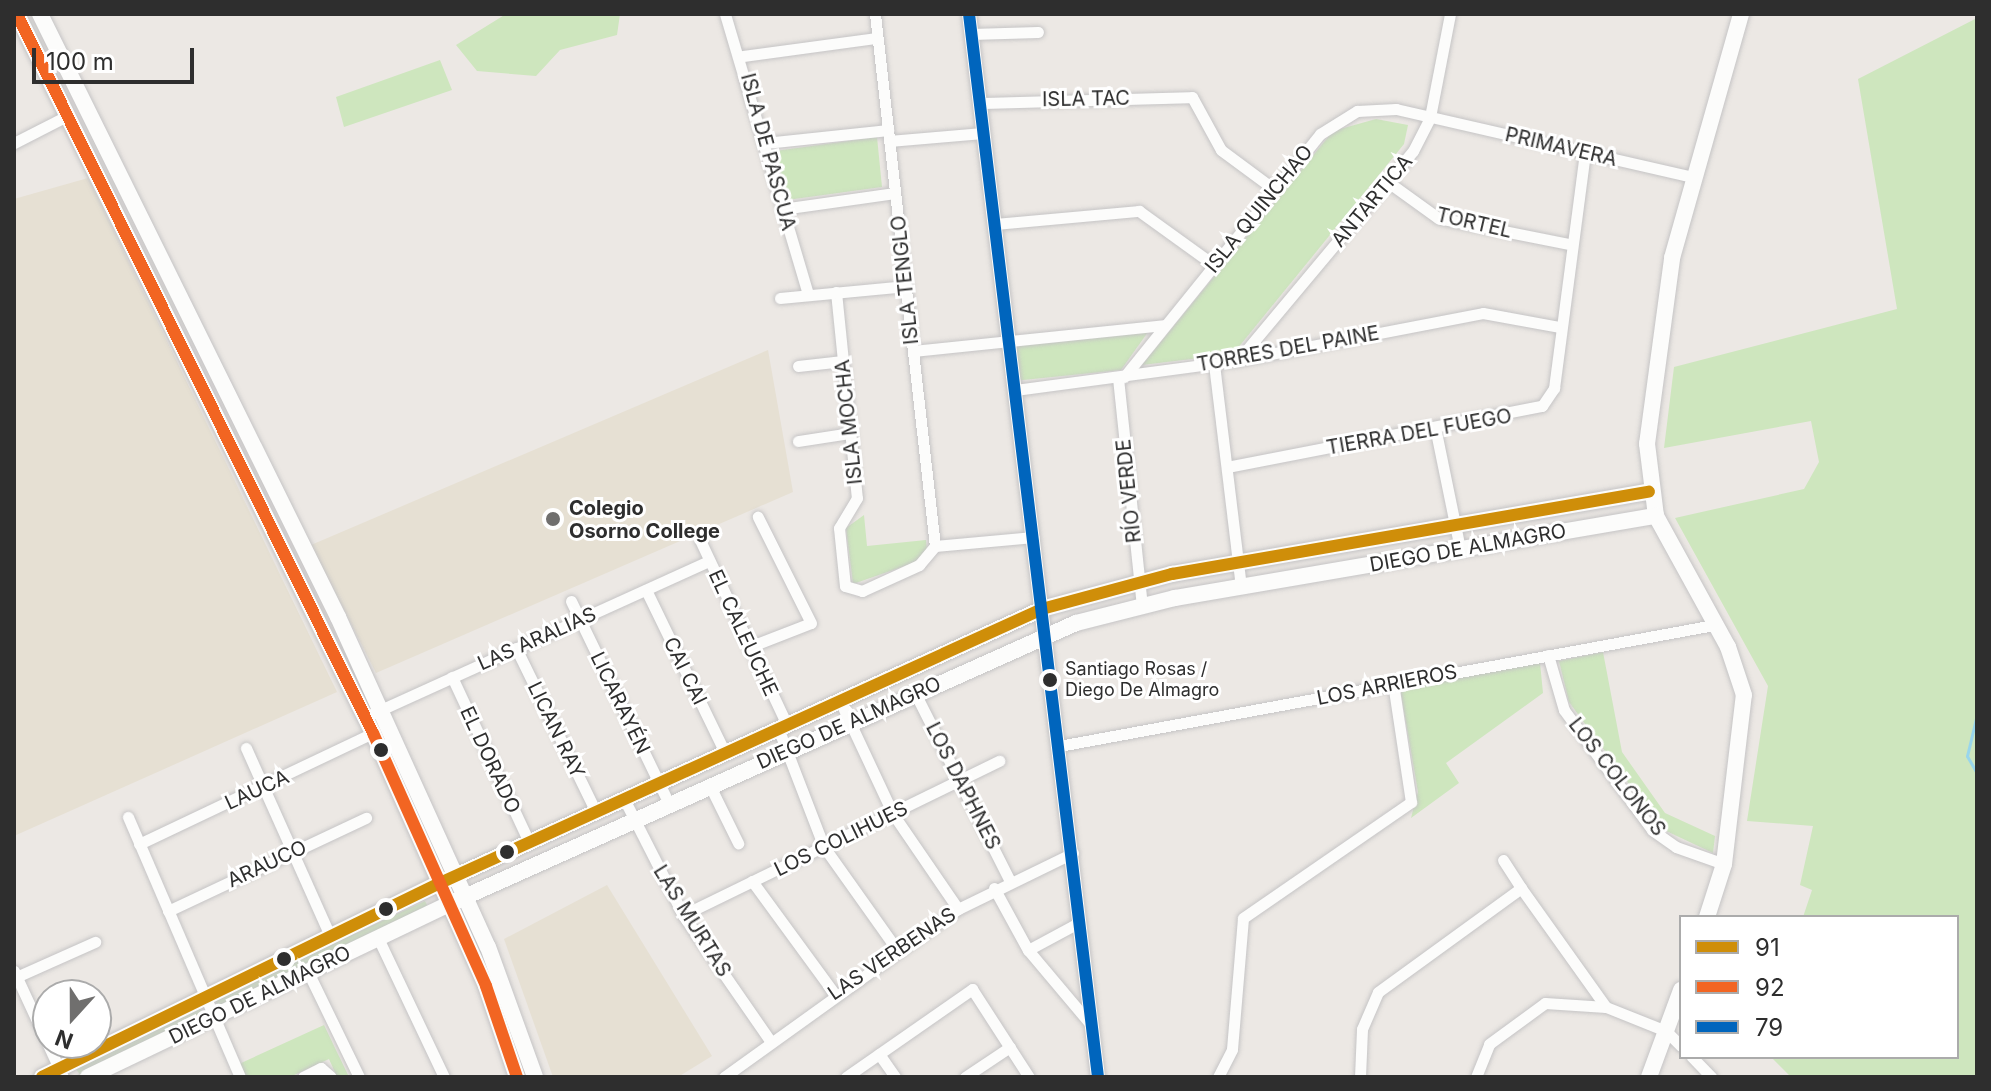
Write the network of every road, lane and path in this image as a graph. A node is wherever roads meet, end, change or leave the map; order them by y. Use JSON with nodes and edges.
{"nodes":[{"id":1,"x":17,"y":14,"type":"edge"},
{"id":2,"x":40,"y":14,"type":"edge"},
{"id":3,"x":725,"y":14,"type":"edge"},
{"id":4,"x":875,"y":14,"type":"edge"},
{"id":5,"x":969,"y":14,"type":"edge"},
{"id":6,"x":1450,"y":14,"type":"edge"},
{"id":7,"x":1741,"y":14,"type":"edge"},
{"id":8,"x":1038,"y":32,"type":"dead end"},
{"id":9,"x":971,"y":34,"type":"junction"},
{"id":10,"x":877,"y":38,"type":"junction"},
{"id":11,"x":743,"y":56,"type":"junction"},
{"id":12,"x":980,"y":103,"type":"junction"},
{"id":13,"x":67,"y":116,"type":"junction"},
{"id":14,"x":1430,"y":117,"type":"junction"},
{"id":15,"x":983,"y":133,"type":"junction"},
{"id":16,"x":888,"y":136,"type":"junction"},
{"id":17,"x":14,"y":143,"type":"edge"},
{"id":18,"x":765,"y":143,"type":"junction"},
{"id":19,"x":1585,"y":152,"type":"junction"},
{"id":20,"x":109,"y":158,"type":"junction"},
{"id":21,"x":90,"y":162,"type":"junction"},
{"id":22,"x":1693,"y":177,"type":"junction"},
{"id":23,"x":1388,"y":182,"type":"junction"},
{"id":24,"x":1275,"y":190,"type":"junction"},
{"id":25,"x":895,"y":193,"type":"junction"},
{"id":26,"x":782,"y":209,"type":"junction"},
{"id":27,"x":995,"y":224,"type":"junction"},
{"id":28,"x":1569,"y":244,"type":"junction"},
{"id":29,"x":1214,"y":265,"type":"junction"},
{"id":30,"x":906,"y":286,"type":"junction"},
{"id":31,"x":807,"y":291,"type":"junction"},
{"id":32,"x":836,"y":292,"type":"junction"},
{"id":33,"x":780,"y":298,"type":"dead end"},
{"id":34,"x":1164,"y":325,"type":"junction"},
{"id":35,"x":1559,"y":327,"type":"junction"},
{"id":36,"x":1009,"y":343,"type":"junction"},
{"id":37,"x":913,"y":351,"type":"junction"},
{"id":38,"x":1239,"y":360,"type":"junction"},
{"id":39,"x":843,"y":361,"type":"junction"},
{"id":40,"x":1214,"y":364,"type":"junction"},
{"id":41,"x":798,"y":366,"type":"dead end"},
{"id":42,"x":1121,"y":377,"type":"junction"},
{"id":43,"x":1015,"y":390,"type":"junction"},
{"id":44,"x":1435,"y":427,"type":"junction"},
{"id":45,"x":850,"y":433,"type":"junction"},
{"id":46,"x":798,"y":441,"type":"dead end"},
{"id":47,"x":249,"y":460,"type":"junction"},
{"id":48,"x":1227,"y":467,"type":"junction"},
{"id":49,"x":1649,"y":492,"type":"junction"},
{"id":50,"x":1656,"y":516,"type":"junction"},
{"id":51,"x":758,"y":517,"type":"dead end"},
{"id":52,"x":1455,"y":525,"type":"junction"},
{"id":53,"x":1034,"y":537,"type":"junction"},
{"id":54,"x":700,"y":540,"type":"dead end"},
{"id":55,"x":935,"y":546,"type":"junction"},
{"id":56,"x":1460,"y":549,"type":"junction"},
{"id":57,"x":709,"y":561,"type":"junction"},
{"id":58,"x":1237,"y":563,"type":"junction"},
{"id":59,"x":1139,"y":581,"type":"junction"},
{"id":60,"x":1241,"y":587,"type":"junction"},
{"id":61,"x":646,"y":590,"type":"junction"},
{"id":62,"x":571,"y":601,"type":"dead end"},
{"id":63,"x":1142,"y":605,"type":"junction"},
{"id":64,"x":1042,"y":609,"type":"junction"},
{"id":65,"x":338,"y":617,"type":"junction"},
{"id":66,"x":580,"y":619,"type":"junction"},
{"id":67,"x":321,"y":624,"type":"junction"},
{"id":68,"x":1714,"y":625,"type":"junction"},
{"id":69,"x":1046,"y":634,"type":"junction"},
{"id":70,"x":749,"y":647,"type":"junction"},
{"id":71,"x":516,"y":648,"type":"junction"},
{"id":72,"x":1548,"y":655,"type":"junction"},
{"id":73,"x":452,"y":677,"type":"junction"},
{"id":74,"x":1393,"y":683,"type":"junction"},
{"id":75,"x":915,"y":693,"type":"junction"},
{"id":76,"x":840,"y":701,"type":"junction"},
{"id":77,"x":381,"y":709,"type":"junction"},
{"id":78,"x":365,"y":717,"type":"junction"},
{"id":79,"x":849,"y":723,"type":"junction"},
{"id":80,"x":783,"y":726,"type":"junction"},
{"id":81,"x":373,"y":733,"type":"junction"},
{"id":82,"x":1059,"y":746,"type":"junction"},
{"id":83,"x":246,"y":748,"type":"dead end"},
{"id":84,"x":787,"y":751,"type":"junction"},
{"id":85,"x":725,"y":753,"type":"junction"},
{"id":86,"x":999,"y":761,"type":"dead end"},
{"id":87,"x":962,"y":780,"type":"junction"},
{"id":88,"x":659,"y":783,"type":"junction"},
{"id":89,"x":710,"y":786,"type":"junction"},
{"id":90,"x":264,"y":787,"type":"junction"},
{"id":91,"x":624,"y":799,"type":"junction"},
{"id":92,"x":669,"y":804,"type":"junction"},
{"id":93,"x":596,"y":812,"type":"junction"},
{"id":94,"x":893,"y":814,"type":"junction"},
{"id":95,"x":128,"y":817,"type":"dead end"},
{"id":96,"x":366,"y":818,"type":"dead end"},
{"id":97,"x":633,"y":821,"type":"junction"},
{"id":98,"x":529,"y":842,"type":"junction"},
{"id":99,"x":738,"y":843,"type":"dead end"},
{"id":100,"x":139,"y":844,"type":"junction"},
{"id":101,"x":824,"y":847,"type":"junction"},
{"id":102,"x":293,"y":852,"type":"junction"},
{"id":103,"x":1073,"y":853,"type":"junction"},
{"id":104,"x":1503,"y":860,"type":"dead end"},
{"id":105,"x":1724,"y":864,"type":"junction"},
{"id":106,"x":456,"y":876,"type":"junction"},
{"id":107,"x":1009,"y":879,"type":"junction"},
{"id":108,"x":752,"y":881,"type":"junction"},
{"id":109,"x":440,"y":883,"type":"junction"},
{"id":110,"x":994,"y":888,"type":"junction"},
{"id":111,"x":1521,"y":888,"type":"junction"},
{"id":112,"x":465,"y":897,"type":"junction"},
{"id":113,"x":449,"y":904,"type":"junction"},
{"id":114,"x":958,"y":909,"type":"junction"},
{"id":115,"x":168,"y":911,"type":"junction"},
{"id":116,"x":683,"y":915,"type":"junction"},
{"id":117,"x":1708,"y":915,"type":"edge"},
{"id":118,"x":1080,"y":922,"type":"junction"},
{"id":119,"x":330,"y":936,"type":"junction"},
{"id":120,"x":378,"y":938,"type":"junction"},
{"id":121,"x":95,"y":942,"type":"dead end"},
{"id":122,"x":1028,"y":950,"type":"junction"},
{"id":123,"x":898,"y":951,"type":"junction"},
{"id":124,"x":308,"y":972,"type":"junction"},
{"id":125,"x":15,"y":975,"type":"edge"},
{"id":126,"x":834,"y":993,"type":"junction"},
{"id":127,"x":1679,"y":995,"type":"edge"},
{"id":128,"x":206,"y":997,"type":"junction"},
{"id":129,"x":1606,"y":1007,"type":"junction"},
{"id":130,"x":214,"y":1017,"type":"junction"},
{"id":131,"x":1092,"y":1026,"type":"junction"},
{"id":132,"x":1666,"y":1031,"type":"junction"},
{"id":133,"x":769,"y":1039,"type":"junction"},
{"id":134,"x":112,"y":1043,"type":"edge"},
{"id":135,"x":1679,"y":1044,"type":"edge"},
{"id":136,"x":1010,"y":1047,"type":"junction"},
{"id":137,"x":879,"y":1054,"type":"junction"},
{"id":138,"x":84,"y":1059,"type":"edge"},
{"id":139,"x":108,"y":1059,"type":"edge"},
{"id":140,"x":1694,"y":1059,"type":"edge"},
{"id":141,"x":112,"y":1066,"type":"junction"},
{"id":142,"x":61,"y":1073,"type":"edge"},
{"id":143,"x":726,"y":1076,"type":"edge"},
{"id":144,"x":42,"y":1077,"type":"edge"},
{"id":145,"x":88,"y":1077,"type":"edge"},
{"id":146,"x":240,"y":1077,"type":"edge"},
{"id":147,"x":303,"y":1077,"type":"edge"},
{"id":148,"x":331,"y":1077,"type":"edge"},
{"id":149,"x":359,"y":1077,"type":"edge"},
{"id":150,"x":444,"y":1077,"type":"edge"},
{"id":151,"x":517,"y":1077,"type":"edge"},
{"id":152,"x":535,"y":1077,"type":"edge"},
{"id":153,"x":846,"y":1077,"type":"edge"},
{"id":154,"x":895,"y":1077,"type":"edge"},
{"id":155,"x":965,"y":1077,"type":"edge"},
{"id":156,"x":1029,"y":1077,"type":"edge"},
{"id":157,"x":1098,"y":1077,"type":"edge"},
{"id":158,"x":1218,"y":1077,"type":"edge"},
{"id":159,"x":1360,"y":1077,"type":"edge"},
{"id":160,"x":1476,"y":1077,"type":"edge"},
{"id":161,"x":1649,"y":1077,"type":"edge"},
{"id":162,"x":1711,"y":1077,"type":"edge"}],
"edges":[{"from":1,"to":13,"type":"main road"},
{"from":2,"to":20,"type":"main road"},
{"from":3,"to":11,"type":"street","name":"ISLA DE PASCUA"},
{"from":4,"to":10,"type":"street","name":"ISLA TENGLO"},
{"from":5,"to":9,"type":"street"},
{"from":6,"to":14,"type":"street","name":"ANTARTICA"},
{"from":7,"to":22,"type":"main road"},
{"from":8,"to":9,"type":"street"},
{"from":9,"to":12,"type":"street"},
{"from":10,"to":11,"type":"street"},
{"from":10,"to":16,"type":"street","name":"ISLA TENGLO"},
{"from":11,"to":18,"type":"street","name":"ISLA DE PASCUA"},
{"from":12,"to":15,"type":"street"},
{"from":12,"to":24,"type":"street","name":"ISLA TAC"},
{"from":13,"to":17,"type":"street"},
{"from":13,"to":21,"type":"main road"},
{"from":14,"to":19,"type":"street","name":"PRIMAVERA"},
{"from":14,"to":23,"type":"street","name":"ANTARTICA"},
{"from":14,"to":24,"type":"street","name":"ISLA QUINCHAO"},
{"from":15,"to":16,"type":"street"},
{"from":15,"to":27,"type":"street"},
{"from":16,"to":18,"type":"street"},
{"from":16,"to":25,"type":"street","name":"ISLA TENGLO"},
{"from":18,"to":26,"type":"street","name":"ISLA DE PASCUA"},
{"from":19,"to":22,"type":"street","name":"PRIMAVERA"},
{"from":19,"to":28,"type":"street","name":"TIERRA DEL FUEGO"},
{"from":20,"to":21,"type":"main road"},
{"from":20,"to":47,"type":"main road"},
{"from":21,"to":47,"type":"main road"},
{"from":22,"to":49,"type":"main road"},
{"from":23,"to":28,"type":"street","name":"TORTEL"},
{"from":23,"to":38,"type":"street","name":"ANTARTICA"},
{"from":24,"to":29,"type":"street","name":"ISLA QUINCHAO"},
{"from":25,"to":26,"type":"street"},
{"from":25,"to":30,"type":"street","name":"ISLA TENGLO"},
{"from":26,"to":31,"type":"street","name":"ISLA DE PASCUA"},
{"from":27,"to":29,"type":"street"},
{"from":27,"to":36,"type":"street"},
{"from":28,"to":35,"type":"street","name":"TIERRA DEL FUEGO"},
{"from":29,"to":34,"type":"street","name":"ISLA QUINCHAO"},
{"from":30,"to":32,"type":"street"},
{"from":30,"to":37,"type":"street","name":"ISLA TENGLO"},
{"from":31,"to":32,"type":"street"},
{"from":31,"to":33,"type":"street"},
{"from":32,"to":39,"type":"street","name":"ISLA MOCHA"},
{"from":34,"to":36,"type":"street"},
{"from":34,"to":42,"type":"street","name":"ISLA QUINCHAO"},
{"from":35,"to":38,"type":"street","name":"TORRES DEL PAINE"},
{"from":35,"to":44,"type":"street","name":"TIERRA DEL FUEGO"},
{"from":36,"to":37,"type":"street"},
{"from":36,"to":43,"type":"street"},
{"from":37,"to":55,"type":"street","name":"ISLA TENGLO"},
{"from":38,"to":40,"type":"street","name":"TORRES DEL PAINE"},
{"from":39,"to":41,"type":"street"},
{"from":39,"to":45,"type":"street","name":"ISLA MOCHA"},
{"from":40,"to":42,"type":"street","name":"TORRES DEL PAINE"},
{"from":40,"to":48,"type":"street"},
{"from":42,"to":43,"type":"street","name":"TORRES DEL PAINE"},
{"from":42,"to":59,"type":"street","name":"RÍO VERDE"},
{"from":43,"to":53,"type":"street"},
{"from":44,"to":48,"type":"street","name":"TIERRA DEL FUEGO"},
{"from":44,"to":52,"type":"street"},
{"from":45,"to":46,"type":"street"},
{"from":45,"to":55,"type":"street","name":"ISLA MOCHA"},
{"from":47,"to":65,"type":"main road"},
{"from":47,"to":67,"type":"main road"},
{"from":48,"to":58,"type":"street"},
{"from":49,"to":50,"type":"main road"},
{"from":49,"to":52,"type":"main road","name":"DIEGO DE ALMAGRO"},
{"from":50,"to":56,"type":"main road","name":"DIEGO DE ALMAGRO"},
{"from":50,"to":68,"type":"main road"},
{"from":51,"to":70,"type":"street"},
{"from":52,"to":56,"type":"street"},
{"from":52,"to":58,"type":"main road","name":"DIEGO DE ALMAGRO"},
{"from":53,"to":55,"type":"street"},
{"from":53,"to":64,"type":"street"},
{"from":54,"to":57,"type":"street","name":"EL CALEUCHE"},
{"from":56,"to":60,"type":"main road","name":"DIEGO DE ALMAGRO"},
{"from":57,"to":61,"type":"street","name":"LAS ARALIAS"},
{"from":57,"to":70,"type":"street","name":"EL CALEUCHE"},
{"from":58,"to":59,"type":"main road","name":"DIEGO DE ALMAGRO"},
{"from":58,"to":60,"type":"street"},
{"from":59,"to":63,"type":"street","name":"RÍO VERDE"},
{"from":59,"to":64,"type":"main road","name":"DIEGO DE ALMAGRO"},
{"from":60,"to":63,"type":"main road","name":"DIEGO DE ALMAGRO"},
{"from":61,"to":66,"type":"street","name":"LAS ARALIAS"},
{"from":61,"to":85,"type":"street","name":"CAI CAI"},
{"from":62,"to":66,"type":"street","name":"LICARAYÉN"},
{"from":63,"to":69,"type":"main road","name":"DIEGO DE ALMAGRO"},
{"from":64,"to":69,"type":"street"},
{"from":64,"to":76,"type":"main road","name":"DIEGO DE ALMAGRO"},
{"from":65,"to":67,"type":"main road"},
{"from":65,"to":77,"type":"main road"},
{"from":66,"to":71,"type":"street","name":"LAS ARALIAS"},
{"from":66,"to":88,"type":"street","name":"LICARAYÉN"},
{"from":67,"to":78,"type":"main road"},
{"from":68,"to":72,"type":"street","name":"LOS ARRIEROS"},
{"from":68,"to":105,"type":"main road"},
{"from":69,"to":75,"type":"main road","name":"DIEGO DE ALMAGRO"},
{"from":69,"to":82,"type":"street"},
{"from":70,"to":80,"type":"street","name":"EL CALEUCHE"},
{"from":71,"to":73,"type":"street","name":"LAS ARALIAS"},
{"from":71,"to":93,"type":"street","name":"LICAN RAY"},
{"from":72,"to":74,"type":"street","name":"LOS ARRIEROS"},
{"from":72,"to":105,"type":"street","name":"LOS COLONOS"},
{"from":73,"to":77,"type":"street","name":"LAS ARALIAS"},
{"from":73,"to":98,"type":"street","name":"EL DORADO"},
{"from":74,"to":82,"type":"street","name":"LOS ARRIEROS"},
{"from":74,"to":158,"type":"street"},
{"from":75,"to":79,"type":"main road","name":"DIEGO DE ALMAGRO"},
{"from":75,"to":87,"type":"street","name":"LOS DAPHNES"},
{"from":76,"to":79,"type":"street"},
{"from":76,"to":80,"type":"main road","name":"DIEGO DE ALMAGRO"},
{"from":77,"to":78,"type":"street","name":"LAS ARALIAS"},
{"from":77,"to":106,"type":"main road"},
{"from":78,"to":81,"type":"main road"},
{"from":79,"to":84,"type":"main road","name":"DIEGO DE ALMAGRO"},
{"from":79,"to":94,"type":"street"},
{"from":80,"to":84,"type":"street","name":"EL CALEUCHE"},
{"from":80,"to":85,"type":"main road","name":"DIEGO DE ALMAGRO"},
{"from":81,"to":90,"type":"street","name":"LAUCA"},
{"from":81,"to":109,"type":"main road"},
{"from":82,"to":103,"type":"street"},
{"from":83,"to":90,"type":"street"},
{"from":84,"to":89,"type":"main road","name":"DIEGO DE ALMAGRO"},
{"from":84,"to":101,"type":"street","name":"EL CALEUCHE"},
{"from":85,"to":88,"type":"main road","name":"DIEGO DE ALMAGRO"},
{"from":86,"to":87,"type":"street","name":"LOS COLIHUES"},
{"from":87,"to":94,"type":"street","name":"LOS COLIHUES"},
{"from":87,"to":107,"type":"street","name":"LOS DAPHNES"},
{"from":88,"to":91,"type":"main road","name":"DIEGO DE ALMAGRO"},
{"from":88,"to":92,"type":"street","name":"LICARAYÉN"},
{"from":89,"to":92,"type":"main road","name":"DIEGO DE ALMAGRO"},
{"from":89,"to":99,"type":"street"},
{"from":90,"to":100,"type":"street","name":"LAUCA"},
{"from":90,"to":102,"type":"street"},
{"from":91,"to":93,"type":"main road","name":"DIEGO DE ALMAGRO"},
{"from":91,"to":97,"type":"street","name":"LAS MURTAS"},
{"from":92,"to":97,"type":"main road","name":"DIEGO DE ALMAGRO"},
{"from":93,"to":98,"type":"main road","name":"DIEGO DE ALMAGRO"},
{"from":94,"to":101,"type":"street","name":"LOS COLIHUES"},
{"from":94,"to":114,"type":"street"},
{"from":95,"to":100,"type":"street"},
{"from":96,"to":102,"type":"street","name":"ARAUCO"},
{"from":97,"to":112,"type":"main road","name":"DIEGO DE ALMAGRO"},
{"from":97,"to":116,"type":"street","name":"LAS MURTAS"},
{"from":98,"to":106,"type":"main road","name":"DIEGO DE ALMAGRO"},
{"from":100,"to":115,"type":"street"},
{"from":101,"to":108,"type":"street","name":"LOS COLIHUES"},
{"from":101,"to":123,"type":"street","name":"EL CALEUCHE"},
{"from":102,"to":115,"type":"street","name":"ARAUCO"},
{"from":102,"to":119,"type":"street"},
{"from":103,"to":107,"type":"street","name":"LAS VERBENAS"},
{"from":103,"to":118,"type":"street"},
{"from":104,"to":111,"type":"street"},
{"from":105,"to":117,"type":"main road"},
{"from":106,"to":109,"type":"main road","name":"DIEGO DE ALMAGRO"},
{"from":106,"to":112,"type":"main road"},
{"from":107,"to":110,"type":"street","name":"LAS VERBENAS"},
{"from":108,"to":116,"type":"street","name":"LOS COLIHUES"},
{"from":108,"to":126,"type":"street"},
{"from":109,"to":113,"type":"main road"},
{"from":109,"to":119,"type":"main road","name":"DIEGO DE ALMAGRO"},
{"from":110,"to":114,"type":"street","name":"LAS VERBENAS"},
{"from":110,"to":122,"type":"street"},
{"from":111,"to":129,"type":"street"},
{"from":111,"to":159,"type":"street"},
{"from":112,"to":113,"type":"main road","name":"DIEGO DE ALMAGRO"},
{"from":112,"to":152,"type":"main road"},
{"from":113,"to":120,"type":"main road","name":"DIEGO DE ALMAGRO"},
{"from":113,"to":151,"type":"main road"},
{"from":114,"to":123,"type":"street","name":"LAS VERBENAS"},
{"from":115,"to":128,"type":"street"},
{"from":116,"to":133,"type":"street","name":"LAS MURTAS"},
{"from":118,"to":122,"type":"street"},
{"from":118,"to":131,"type":"street"},
{"from":119,"to":128,"type":"main road","name":"DIEGO DE ALMAGRO"},
{"from":120,"to":124,"type":"main road","name":"DIEGO DE ALMAGRO"},
{"from":120,"to":150,"type":"street"},
{"from":121,"to":125,"type":"street"},
{"from":122,"to":131,"type":"street"},
{"from":123,"to":126,"type":"street","name":"LAS VERBENAS"},
{"from":124,"to":130,"type":"main road","name":"DIEGO DE ALMAGRO"},
{"from":124,"to":149,"type":"street"},
{"from":125,"to":142,"type":"street"},
{"from":126,"to":133,"type":"street","name":"LAS VERBENAS"},
{"from":127,"to":132,"type":"main road"},
{"from":128,"to":130,"type":"street"},
{"from":128,"to":134,"type":"main road","name":"DIEGO DE ALMAGRO"},
{"from":129,"to":132,"type":"street"},
{"from":129,"to":160,"type":"street"},
{"from":130,"to":141,"type":"main road","name":"DIEGO DE ALMAGRO"},
{"from":130,"to":146,"type":"street"},
{"from":131,"to":157,"type":"street"},
{"from":132,"to":135,"type":"street"},
{"from":132,"to":161,"type":"main road"},
{"from":133,"to":143,"type":"street","name":"LAS VERBENAS"},
{"from":136,"to":137,"type":"street"},
{"from":136,"to":155,"type":"street"},
{"from":136,"to":156,"type":"street"},
{"from":137,"to":153,"type":"street"},
{"from":137,"to":154,"type":"street"},
{"from":138,"to":142,"type":"main road","name":"DIEGO DE ALMAGRO"},
{"from":139,"to":141,"type":"main road"},
{"from":140,"to":162,"type":"street"},
{"from":141,"to":145,"type":"main road","name":"DIEGO DE ALMAGRO"},
{"from":142,"to":144,"type":"main road","name":"DIEGO DE ALMAGRO"},
{"from":147,"to":148,"type":"street"}]}
